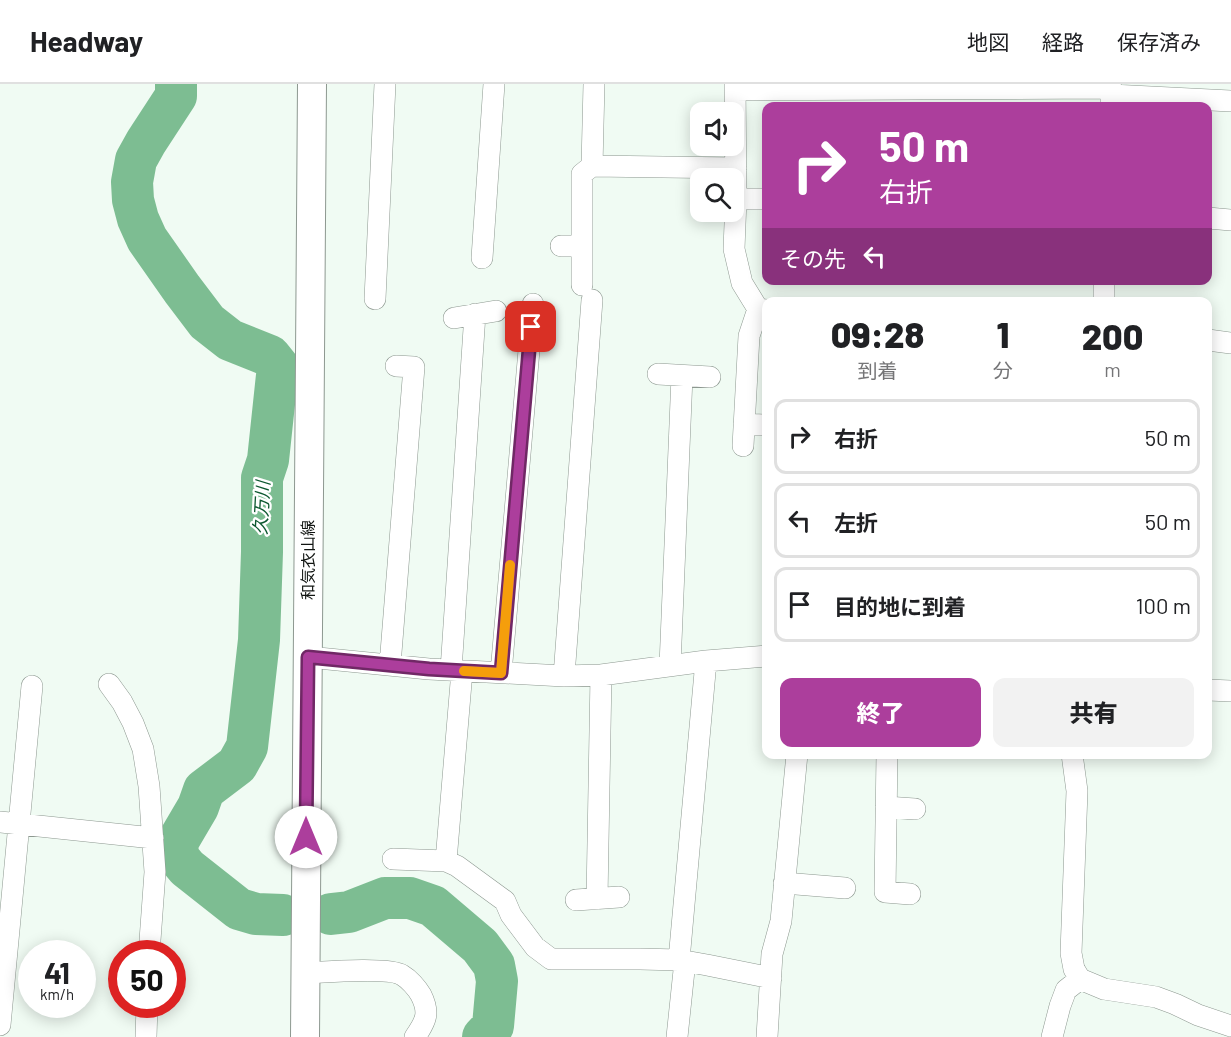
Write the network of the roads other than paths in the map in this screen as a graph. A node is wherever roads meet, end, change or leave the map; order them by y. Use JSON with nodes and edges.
{"nodes":[{"id":1,"x":312,"y":84,"type":"edge"},
{"id":2,"x":385,"y":84,"type":"edge"},
{"id":3,"x":494,"y":84,"type":"edge"},
{"id":4,"x":594,"y":84,"type":"edge"},
{"id":5,"x":735,"y":87,"type":"edge"},
{"id":6,"x":1111,"y":93,"type":"edge"},
{"id":7,"x":1231,"y":101,"type":"edge"},
{"id":8,"x":592,"y":166,"type":"junction"},
{"id":9,"x":736,"y":168,"type":"joint"},
{"id":10,"x":744,"y":199,"type":"edge"},
{"id":11,"x":762,"y":199,"type":"edge"},
{"id":12,"x":1212,"y":218,"type":"edge"},
{"id":13,"x":1231,"y":220,"type":"edge"},
{"id":14,"x":735,"y":222,"type":"edge"},
{"id":15,"x":482,"y":258,"type":"dead end"},
{"id":16,"x":375,"y":299,"type":"dead end"},
{"id":17,"x":532,"y":304,"type":"dead end"},
{"id":18,"x":496,"y":310,"type":"dead end"},
{"id":19,"x":762,"y":310,"type":"edge"},
{"id":20,"x":475,"y":314,"type":"junction"},
{"id":21,"x":454,"y":318,"type":"dead end"},
{"id":22,"x":1231,"y":343,"type":"edge"},
{"id":23,"x":1212,"y":345,"type":"edge"},
{"id":24,"x":396,"y":366,"type":"dead end"},
{"id":25,"x":658,"y":374,"type":"dead end"},
{"id":26,"x":682,"y":375,"type":"junction"},
{"id":27,"x":710,"y":377,"type":"dead end"},
{"id":28,"x":744,"y":424,"type":"junction"},
{"id":29,"x":762,"y":425,"type":"edge"},
{"id":30,"x":743,"y":446,"type":"dead end"},
{"id":31,"x":308,"y":657,"type":"junction"},
{"id":32,"x":762,"y":657,"type":"edge"},
{"id":33,"x":706,"y":661,"type":"junction"},
{"id":34,"x":390,"y":665,"type":"junction"},
{"id":35,"x":670,"y":666,"type":"junction"},
{"id":36,"x":457,"y":670,"type":"junction"},
{"id":37,"x":501,"y":673,"type":"junction"},
{"id":38,"x":601,"y":675,"type":"junction"},
{"id":39,"x":564,"y":676,"type":"junction"},
{"id":40,"x":109,"y":684,"type":"dead end"},
{"id":41,"x":32,"y":686,"type":"dead end"},
{"id":42,"x":1212,"y":690,"type":"edge"},
{"id":43,"x":1231,"y":691,"type":"edge"},
{"id":44,"x":796,"y":759,"type":"edge"},
{"id":45,"x":887,"y":759,"type":"edge"},
{"id":46,"x":1073,"y":759,"type":"edge"},
{"id":47,"x":886,"y":807,"type":"junction"},
{"id":48,"x":915,"y":809,"type":"dead end"},
{"id":49,"x":9,"y":823,"type":"edge"},
{"id":50,"x":153,"y":838,"type":"junction"},
{"id":51,"x":393,"y":859,"type":"dead end"},
{"id":52,"x":446,"y":861,"type":"junction"},
{"id":53,"x":784,"y":883,"type":"junction"},
{"id":54,"x":845,"y":888,"type":"dead end"},
{"id":55,"x":910,"y":894,"type":"dead end"},
{"id":56,"x":619,"y":897,"type":"dead end"},
{"id":57,"x":150,"y":940,"type":"edge"},
{"id":58,"x":682,"y":961,"type":"junction"},
{"id":59,"x":306,"y":972,"type":"junction"},
{"id":60,"x":771,"y":978,"type":"junction"},
{"id":61,"x":1080,"y":979,"type":"junction"},
{"id":62,"x":147,"y":1018,"type":"edge"},
{"id":63,"x":0,"y":1025,"type":"edge"},
{"id":64,"x":1231,"y":1026,"type":"edge"},
{"id":65,"x":146,"y":1037,"type":"edge"},
{"id":66,"x":305,"y":1037,"type":"edge"},
{"id":67,"x":415,"y":1037,"type":"edge"},
{"id":68,"x":677,"y":1037,"type":"edge"},
{"id":69,"x":767,"y":1037,"type":"edge"},
{"id":70,"x":1052,"y":1037,"type":"edge"}],
"edges":[{"from":1,"to":31,"type":"main road","name":"和気衣山線"},
{"from":2,"to":16,"type":"street"},
{"from":3,"to":15,"type":"street"},
{"from":4,"to":8,"type":"street"},
{"from":5,"to":6,"type":"street"},
{"from":5,"to":9,"type":"street"},
{"from":6,"to":7,"type":"street"},
{"from":8,"to":9,"type":"street"},
{"from":8,"to":39,"type":"street"},
{"from":10,"to":11,"type":"street"},
{"from":12,"to":13,"type":"street"},
{"from":14,"to":19,"type":"street"},
{"from":17,"to":37,"type":"street"},
{"from":18,"to":20,"type":"street"},
{"from":19,"to":28,"type":"street"},
{"from":20,"to":21,"type":"street"},
{"from":20,"to":36,"type":"street"},
{"from":22,"to":23,"type":"street"},
{"from":24,"to":34,"type":"street"},
{"from":25,"to":26,"type":"street"},
{"from":26,"to":27,"type":"street"},
{"from":26,"to":35,"type":"street"},
{"from":28,"to":29,"type":"street"},
{"from":28,"to":30,"type":"street"},
{"from":31,"to":34,"type":"street"},
{"from":31,"to":59,"type":"main road","name":"和気衣山線"},
{"from":32,"to":33,"type":"street"},
{"from":33,"to":35,"type":"street"},
{"from":33,"to":58,"type":"street"},
{"from":34,"to":36,"type":"street"},
{"from":35,"to":38,"type":"street"},
{"from":36,"to":37,"type":"street"},
{"from":36,"to":52,"type":"street"},
{"from":37,"to":39,"type":"street"},
{"from":38,"to":39,"type":"street"},
{"from":38,"to":56,"type":"street"},
{"from":40,"to":50,"type":"street"},
{"from":41,"to":49,"type":"street"},
{"from":42,"to":43,"type":"street"},
{"from":44,"to":53,"type":"street"},
{"from":45,"to":47,"type":"street"},
{"from":46,"to":61,"type":"street"},
{"from":47,"to":48,"type":"street"},
{"from":47,"to":55,"type":"street"},
{"from":49,"to":50,"type":"street"},
{"from":49,"to":63,"type":"street"},
{"from":50,"to":57,"type":"street"},
{"from":51,"to":52,"type":"street"},
{"from":52,"to":58,"type":"street"},
{"from":53,"to":54,"type":"street"},
{"from":53,"to":60,"type":"street"},
{"from":58,"to":60,"type":"street"},
{"from":58,"to":68,"type":"street"},
{"from":59,"to":66,"type":"main road","name":"和気衣山線"},
{"from":59,"to":67,"type":"street"},
{"from":60,"to":69,"type":"street"},
{"from":61,"to":64,"type":"street"},
{"from":61,"to":70,"type":"street"},
{"from":62,"to":65,"type":"street"}]}
